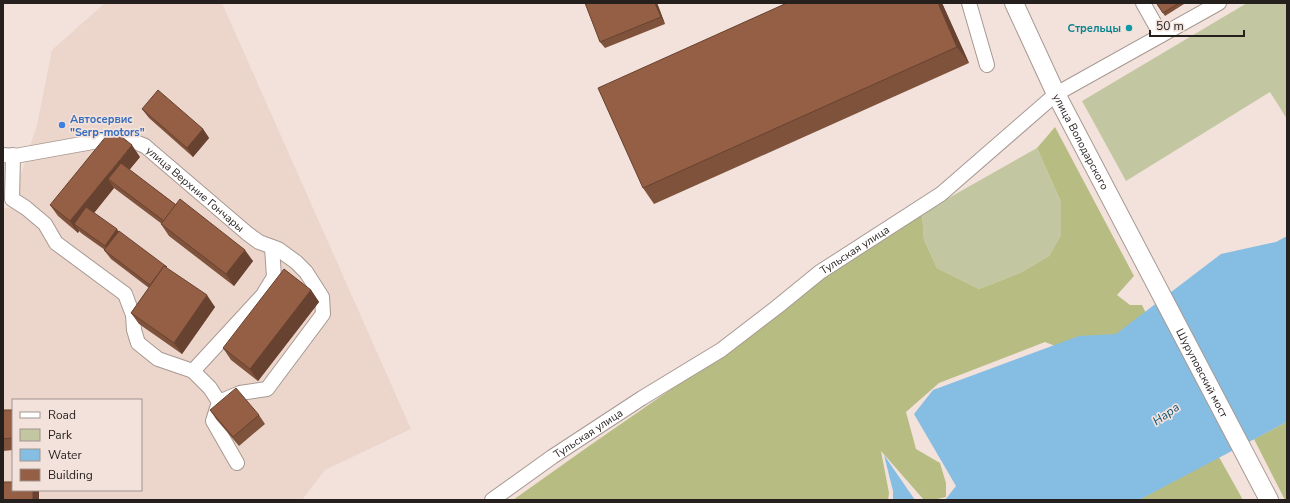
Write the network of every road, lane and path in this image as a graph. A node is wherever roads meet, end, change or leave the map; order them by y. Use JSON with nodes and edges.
{"nodes":[{"id":1,"x":969,"y":3,"type":"edge"},
{"id":2,"x":1014,"y":3,"type":"edge"},
{"id":3,"x":1143,"y":3,"type":"edge"},
{"id":4,"x":1219,"y":3,"type":"edge"},
{"id":5,"x":1161,"y":35,"type":"junction"},
{"id":6,"x":987,"y":65,"type":"dead end"},
{"id":7,"x":1056,"y":94,"type":"junction"},
{"id":8,"x":8,"y":155,"type":"edge"},
{"id":9,"x":272,"y":247,"type":"junction"},
{"id":10,"x":1152,"y":278,"type":"joint"},
{"id":11,"x":193,"y":371,"type":"junction"},
{"id":12,"x":219,"y":402,"type":"junction"},
{"id":13,"x":237,"y":463,"type":"dead end"},
{"id":14,"x":492,"y":500,"type":"edge"},
{"id":15,"x":1269,"y":500,"type":"edge"}],
"edges":[{"from":1,"to":6,"type":"street"},
{"from":2,"to":7,"type":"main road","name":"улица Володарского"},
{"from":3,"to":5,"type":"street"},
{"from":4,"to":5,"type":"street","name":"Тульская улица"},
{"from":5,"to":7,"type":"street","name":"Тульская улица"},
{"from":7,"to":10,"type":"main road","name":"улица Володарского"},
{"from":7,"to":14,"type":"street","name":"Тульская улица"},
{"from":8,"to":9,"type":"street","name":"улица Верхние Гончары"},
{"from":8,"to":11,"type":"street"},
{"from":9,"to":11,"type":"street"},
{"from":9,"to":12,"type":"street","name":"улица Верхние Гончары"},
{"from":10,"to":15,"type":"main road","name":"Шуруповский мост"},
{"from":11,"to":12,"type":"street"},
{"from":12,"to":13,"type":"street"}]}
